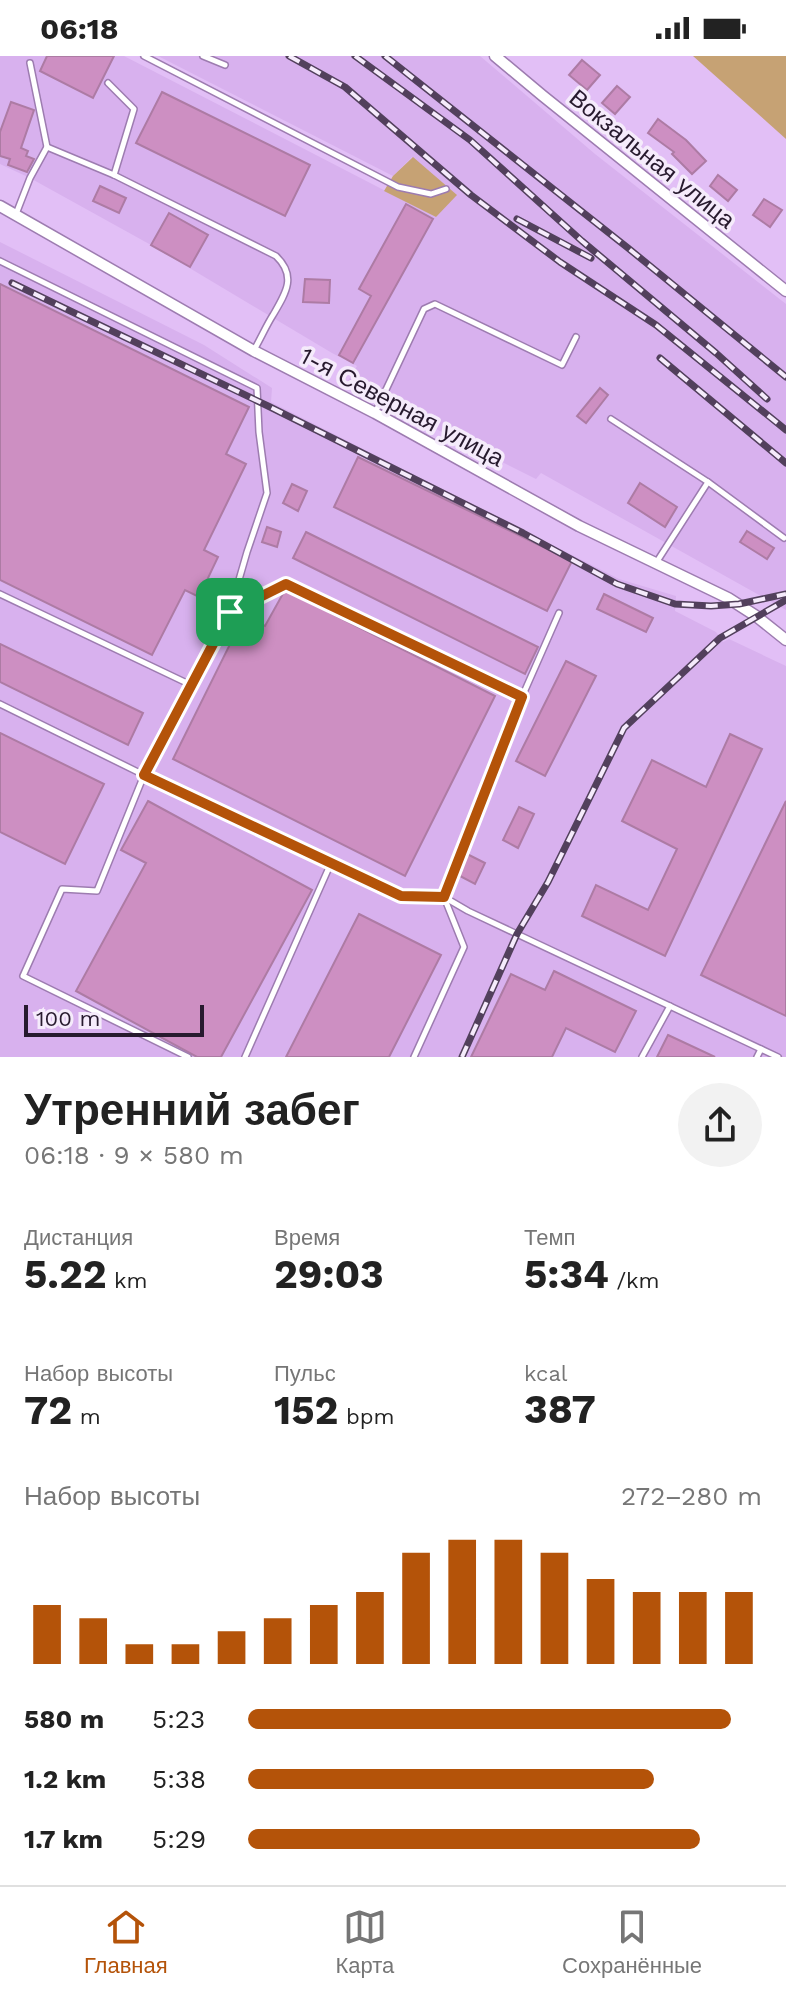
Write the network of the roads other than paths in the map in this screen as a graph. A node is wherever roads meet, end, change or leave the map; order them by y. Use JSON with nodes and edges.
{"nodes":[{"id":1,"x":144,"y":56,"type":"edge"},
{"id":2,"x":203,"y":56,"type":"edge"},
{"id":3,"x":495,"y":56,"type":"edge"},
{"id":4,"x":30,"y":63,"type":"dead end"},
{"id":5,"x":225,"y":65,"type":"dead end"},
{"id":6,"x":108,"y":83,"type":"dead end"},
{"id":7,"x":47,"y":147,"type":"junction"},
{"id":8,"x":114,"y":175,"type":"junction"},
{"id":9,"x":446,"y":189,"type":"dead end"},
{"id":10,"x":0,"y":206,"type":"edge"},
{"id":11,"x":15,"y":215,"type":"junction"},
{"id":12,"x":0,"y":261,"type":"edge"},
{"id":13,"x":786,"y":291,"type":"edge"},
{"id":14,"x":576,"y":337,"type":"dead end"},
{"id":15,"x":254,"y":351,"type":"junction"},
{"id":16,"x":375,"y":413,"type":"junction"},
{"id":17,"x":611,"y":419,"type":"dead end"},
{"id":18,"x":708,"y":482,"type":"junction"},
{"id":19,"x":784,"y":538,"type":"dead end"},
{"id":20,"x":656,"y":564,"type":"junction"},
{"id":21,"x":0,"y":594,"type":"edge"},
{"id":22,"x":230,"y":612,"type":"junction"},
{"id":23,"x":559,"y":613,"type":"dead end"},
{"id":24,"x":786,"y":640,"type":"edge"},
{"id":25,"x":191,"y":685,"type":"junction"},
{"id":26,"x":522,"y":697,"type":"junction"},
{"id":27,"x":0,"y":704,"type":"edge"},
{"id":28,"x":144,"y":775,"type":"junction"},
{"id":29,"x":331,"y":863,"type":"junction"},
{"id":30,"x":444,"y":897,"type":"junction"},
{"id":31,"x":670,"y":1006,"type":"junction"},
{"id":32,"x":761,"y":1049,"type":"junction"},
{"id":33,"x":188,"y":1057,"type":"edge"},
{"id":34,"x":245,"y":1057,"type":"edge"},
{"id":35,"x":414,"y":1057,"type":"edge"},
{"id":36,"x":642,"y":1057,"type":"edge"},
{"id":37,"x":757,"y":1057,"type":"edge"},
{"id":38,"x":778,"y":1057,"type":"edge"}],
"edges":[{"from":1,"to":9,"type":"lane"},
{"from":2,"to":5,"type":"lane"},
{"from":3,"to":13,"type":"street","name":"Вокзальная улица"},
{"from":4,"to":7,"type":"lane"},
{"from":6,"to":8,"type":"lane"},
{"from":7,"to":8,"type":"lane"},
{"from":7,"to":11,"type":"lane"},
{"from":8,"to":15,"type":"lane"},
{"from":10,"to":11,"type":"street","name":"1-я Северная улица"},
{"from":11,"to":15,"type":"street","name":"1-я Северная улица"},
{"from":12,"to":22,"type":"lane"},
{"from":14,"to":16,"type":"lane"},
{"from":15,"to":16,"type":"street","name":"1-я Северная улица"},
{"from":16,"to":20,"type":"street","name":"1-я Северная улица"},
{"from":17,"to":18,"type":"lane"},
{"from":18,"to":19,"type":"lane"},
{"from":18,"to":20,"type":"lane"},
{"from":20,"to":24,"type":"street","name":"1-я Северная улица"},
{"from":21,"to":25,"type":"lane"},
{"from":22,"to":25,"type":"lane"},
{"from":22,"to":26,"type":"lane"},
{"from":23,"to":26,"type":"lane"},
{"from":25,"to":28,"type":"lane"},
{"from":26,"to":30,"type":"lane"},
{"from":27,"to":28,"type":"lane"},
{"from":28,"to":29,"type":"lane"},
{"from":28,"to":33,"type":"lane"},
{"from":29,"to":30,"type":"lane"},
{"from":29,"to":34,"type":"lane"},
{"from":30,"to":31,"type":"lane"},
{"from":30,"to":35,"type":"lane"},
{"from":31,"to":32,"type":"lane"},
{"from":31,"to":36,"type":"lane"},
{"from":32,"to":37,"type":"lane"},
{"from":32,"to":38,"type":"lane"}]}
